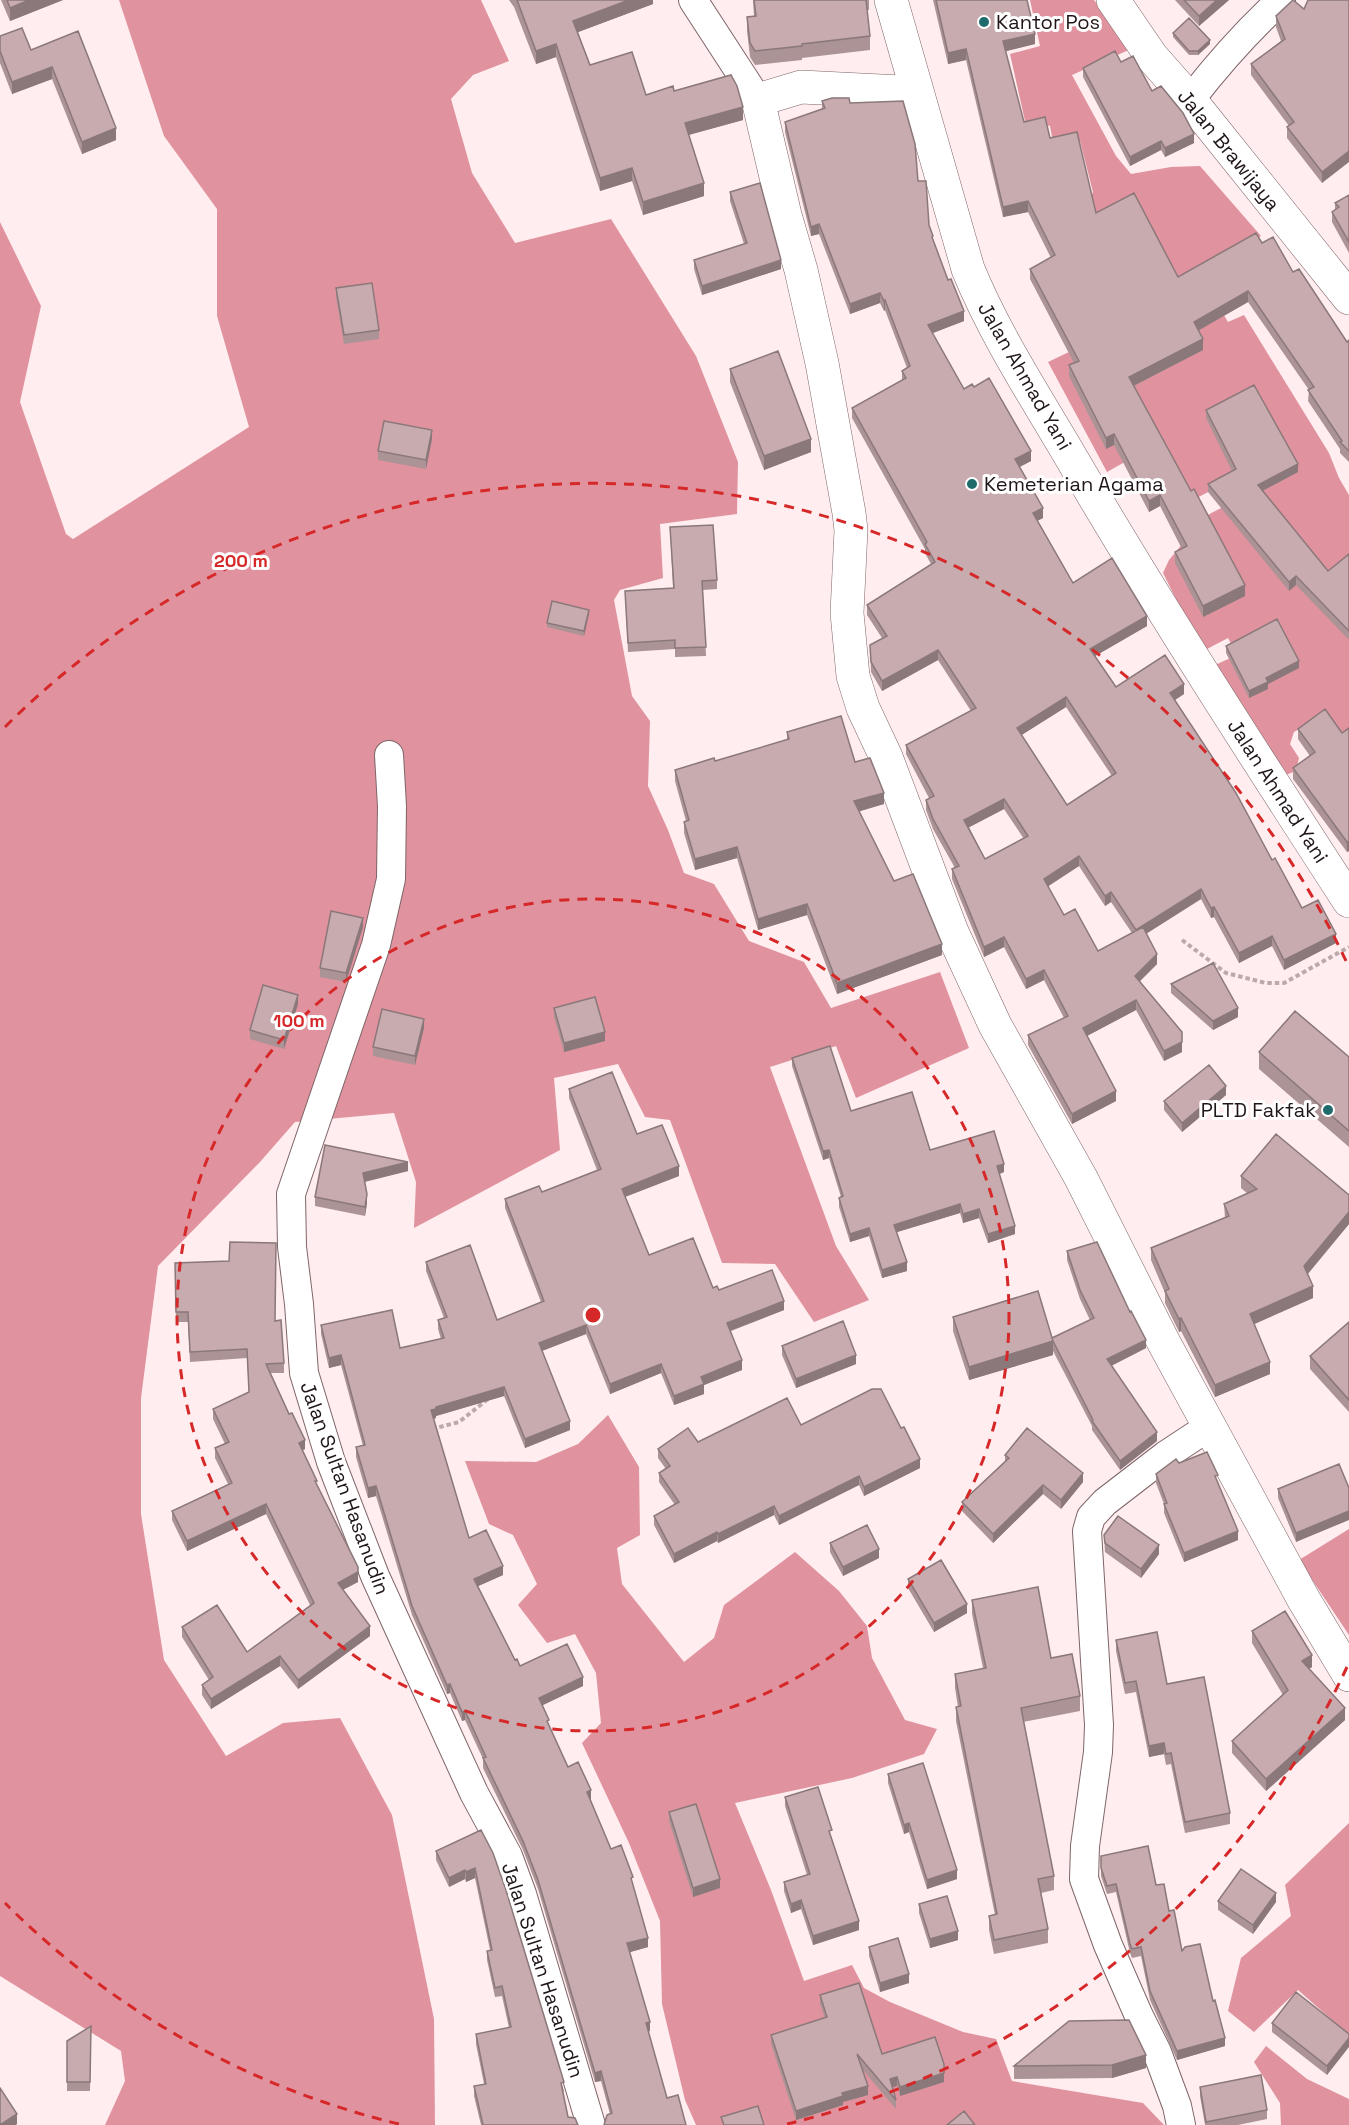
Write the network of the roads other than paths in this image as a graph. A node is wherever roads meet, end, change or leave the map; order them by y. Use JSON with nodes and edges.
{"nodes":[{"id":1,"x":693,"y":0,"type":"edge"},
{"id":2,"x":891,"y":0,"type":"edge"},
{"id":3,"x":1113,"y":0,"type":"edge"},
{"id":4,"x":1281,"y":0,"type":"edge"},
{"id":5,"x":916,"y":90,"type":"junction"},
{"id":6,"x":758,"y":100,"type":"junction"},
{"id":7,"x":1190,"y":100,"type":"junction"},
{"id":8,"x":1349,"y":298,"type":"edge"},
{"id":9,"x":389,"y":755,"type":"dead end"},
{"id":10,"x":1349,"y":901,"type":"edge"},
{"id":11,"x":1210,"y":1426,"type":"junction"},
{"id":12,"x":1349,"y":1675,"type":"edge"},
{"id":13,"x":591,"y":2125,"type":"edge"},
{"id":14,"x":1181,"y":2125,"type":"edge"}],
"edges":[{"from":1,"to":6,"type":"street"},
{"from":2,"to":5,"type":"main road","name":"Jalan Ahmad Yani"},
{"from":3,"to":7,"type":"main road","name":"Jalan Brawijaya"},
{"from":4,"to":7,"type":"street"},
{"from":5,"to":6,"type":"main road"},
{"from":5,"to":10,"type":"main road","name":"Jalan Ahmad Yani"},
{"from":6,"to":11,"type":"main road"},
{"from":7,"to":8,"type":"main road","name":"Jalan Brawijaya"},
{"from":9,"to":13,"type":"street","name":"Jalan Sultan Hasanudin"},
{"from":11,"to":12,"type":"main road"},
{"from":11,"to":14,"type":"street"}]}
